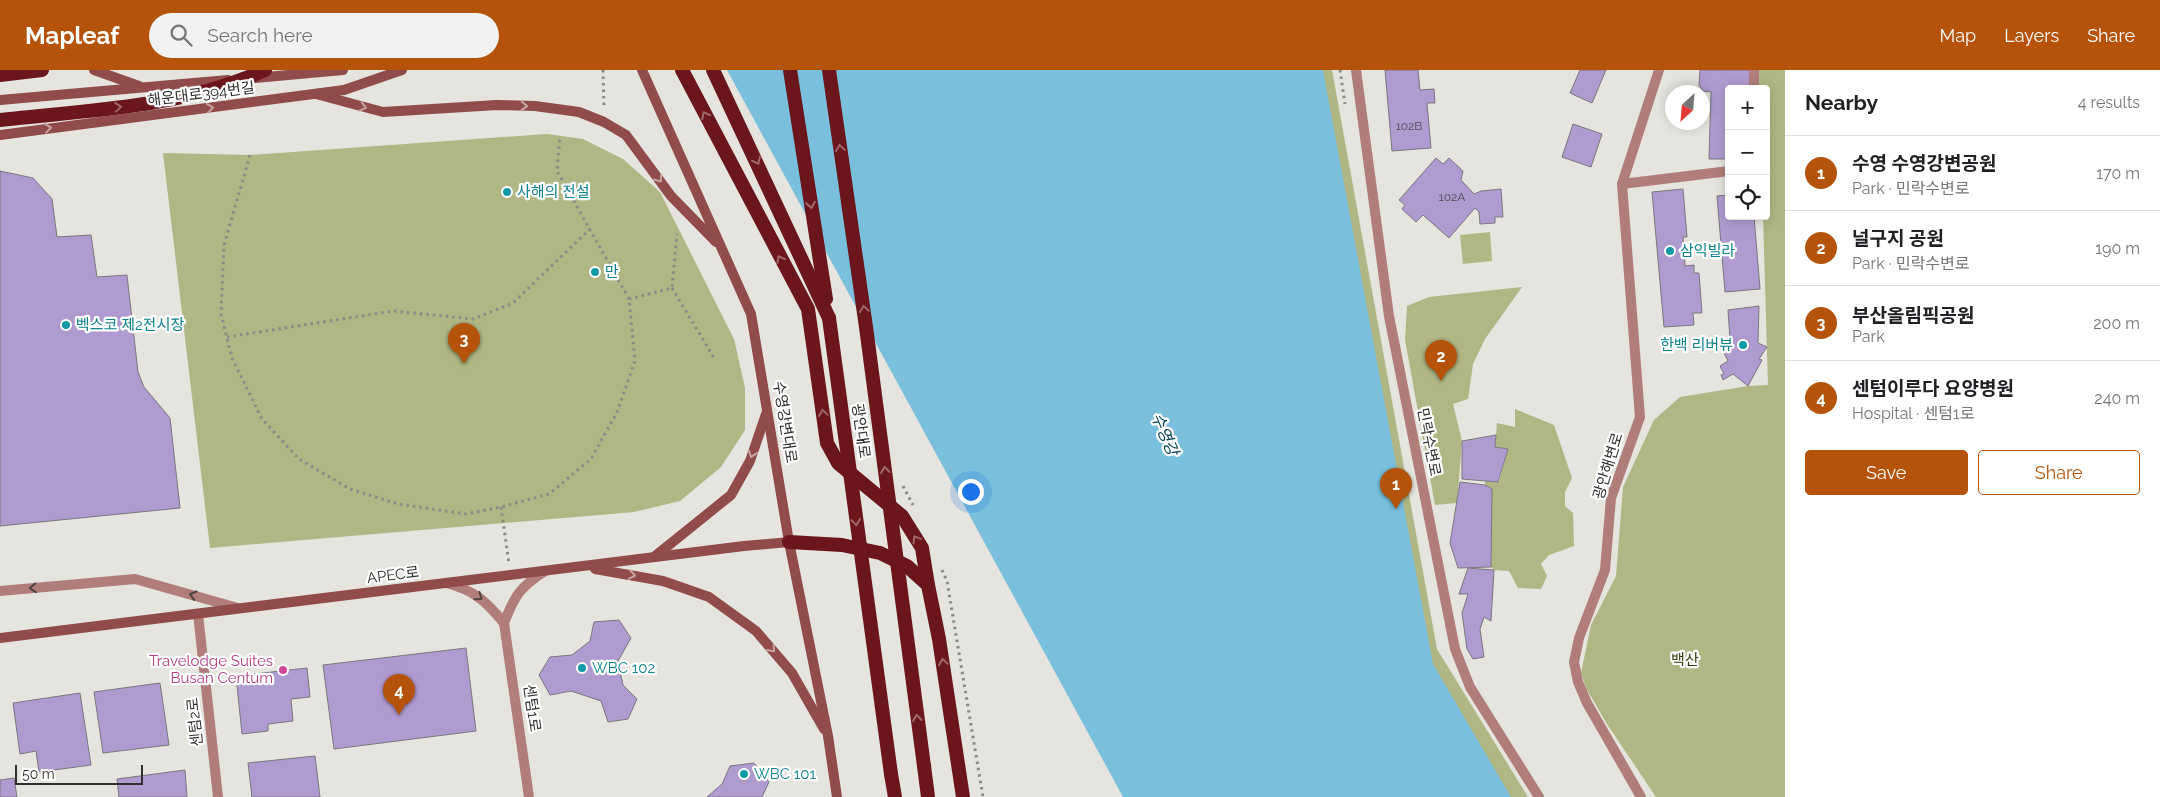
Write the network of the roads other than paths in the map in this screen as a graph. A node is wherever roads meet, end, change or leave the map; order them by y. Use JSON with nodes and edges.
{"nodes":[{"id":1,"x":12,"y":70,"type":"edge"},
{"id":2,"x":42,"y":70,"type":"edge"},
{"id":3,"x":94,"y":70,"type":"edge"},
{"id":4,"x":265,"y":70,"type":"edge"},
{"id":5,"x":343,"y":70,"type":"edge"},
{"id":6,"x":402,"y":70,"type":"edge"},
{"id":7,"x":642,"y":70,"type":"edge"},
{"id":8,"x":682,"y":70,"type":"edge"},
{"id":9,"x":713,"y":70,"type":"edge"},
{"id":10,"x":790,"y":70,"type":"edge"},
{"id":11,"x":829,"y":70,"type":"edge"},
{"id":12,"x":1356,"y":70,"type":"edge"},
{"id":13,"x":1659,"y":70,"type":"edge"},
{"id":14,"x":1754,"y":70,"type":"edge"},
{"id":15,"x":0,"y":71,"type":"edge"},
{"id":16,"x":0,"y":75,"type":"edge"},
{"id":17,"x":1754,"y":85,"type":"edge"},
{"id":18,"x":143,"y":88,"type":"junction"},
{"id":19,"x":316,"y":94,"type":"junction"},
{"id":20,"x":0,"y":100,"type":"edge"},
{"id":21,"x":0,"y":120,"type":"edge"},
{"id":22,"x":0,"y":135,"type":"edge"},
{"id":23,"x":1725,"y":172,"type":"edge"},
{"id":24,"x":1622,"y":184,"type":"junction"},
{"id":25,"x":722,"y":248,"type":"junction"},
{"id":26,"x":829,"y":318,"type":"junction"},
{"id":27,"x":768,"y":408,"type":"junction"},
{"id":28,"x":789,"y":542,"type":"junction"},
{"id":29,"x":652,"y":558,"type":"junction"},
{"id":30,"x":584,"y":567,"type":"junction"},
{"id":31,"x":545,"y":571,"type":"junction"},
{"id":32,"x":446,"y":584,"type":"junction"},
{"id":33,"x":928,"y":585,"type":"junction"},
{"id":34,"x":0,"y":591,"type":"edge"},
{"id":35,"x":239,"y":609,"type":"junction"},
{"id":36,"x":198,"y":614,"type":"junction"},
{"id":37,"x":504,"y":623,"type":"junction"},
{"id":38,"x":0,"y":638,"type":"edge"},
{"id":39,"x":828,"y":736,"type":"junction"},
{"id":40,"x":218,"y":797,"type":"edge"},
{"id":41,"x":529,"y":797,"type":"edge"},
{"id":42,"x":838,"y":797,"type":"edge"},
{"id":43,"x":895,"y":797,"type":"edge"},
{"id":44,"x":928,"y":797,"type":"edge"},
{"id":45,"x":963,"y":797,"type":"edge"},
{"id":46,"x":1539,"y":797,"type":"edge"},
{"id":47,"x":1641,"y":797,"type":"edge"}],
"edges":[{"from":1,"to":15,"type":"main road"},
{"from":2,"to":16,"type":"highway"},
{"from":3,"to":18,"type":"main road","name":"해운대로394번길"},
{"from":21,"to":4,"type":"highway","one_way":true,"bridge":true},
{"from":5,"to":18,"type":"main road","name":"해운대로394번길"},
{"from":6,"to":19,"type":"main road","name":"해운대로394번길"},
{"from":7,"to":25,"type":"main road","name":"수영강변대로"},
{"from":33,"to":8,"type":"highway","one_way":true},
{"from":9,"to":26,"type":"highway","one_way":true},
{"from":10,"to":26,"type":"highway","name":"광안대로","one_way":true},
{"from":44,"to":11,"type":"highway","name":"광안대로","one_way":true,"bridge":true},
{"from":12,"to":46,"type":"street","name":"민락수변로"},
{"from":13,"to":24,"type":"street","name":"광안해변로"},
{"from":14,"to":17,"type":"street"},
{"from":18,"to":20,"type":"main road","name":"해운대로394번길"},
{"from":22,"to":19,"type":"main road","name":"해운대로394번길","one_way":true},
{"from":19,"to":25,"type":"main road","one_way":true},
{"from":23,"to":24,"type":"street"},
{"from":24,"to":47,"type":"street","name":"광안해변로"},
{"from":25,"to":27,"type":"main road","name":"수영강변대로"},
{"from":26,"to":43,"type":"highway","name":"광안대로","one_way":true,"bridge":true},
{"from":27,"to":28,"type":"main road","name":"수영강변대로"},
{"from":27,"to":29,"type":"main road","one_way":true},
{"from":28,"to":29,"type":"main road","name":"APEC로"},
{"from":28,"to":33,"type":"highway"},
{"from":28,"to":39,"type":"main road","name":"수영강변대로"},
{"from":29,"to":30,"type":"main road","name":"APEC로"},
{"from":30,"to":31,"type":"main road","name":"APEC로"},
{"from":30,"to":39,"type":"main road","one_way":true},
{"from":31,"to":32,"type":"main road","name":"APEC로"},
{"from":31,"to":37,"type":"street"},
{"from":32,"to":35,"type":"main road","name":"APEC로"},
{"from":32,"to":37,"type":"street","one_way":true},
{"from":45,"to":33,"type":"highway","one_way":true},
{"from":35,"to":34,"type":"street","one_way":true},
{"from":35,"to":36,"type":"main road","name":"APEC로"},
{"from":36,"to":38,"type":"main road","name":"APEC로"},
{"from":36,"to":40,"type":"street","name":"센텀2로"},
{"from":37,"to":41,"type":"street","name":"센텀1로"},
{"from":39,"to":42,"type":"main road","name":"수영강변대로"}]}
